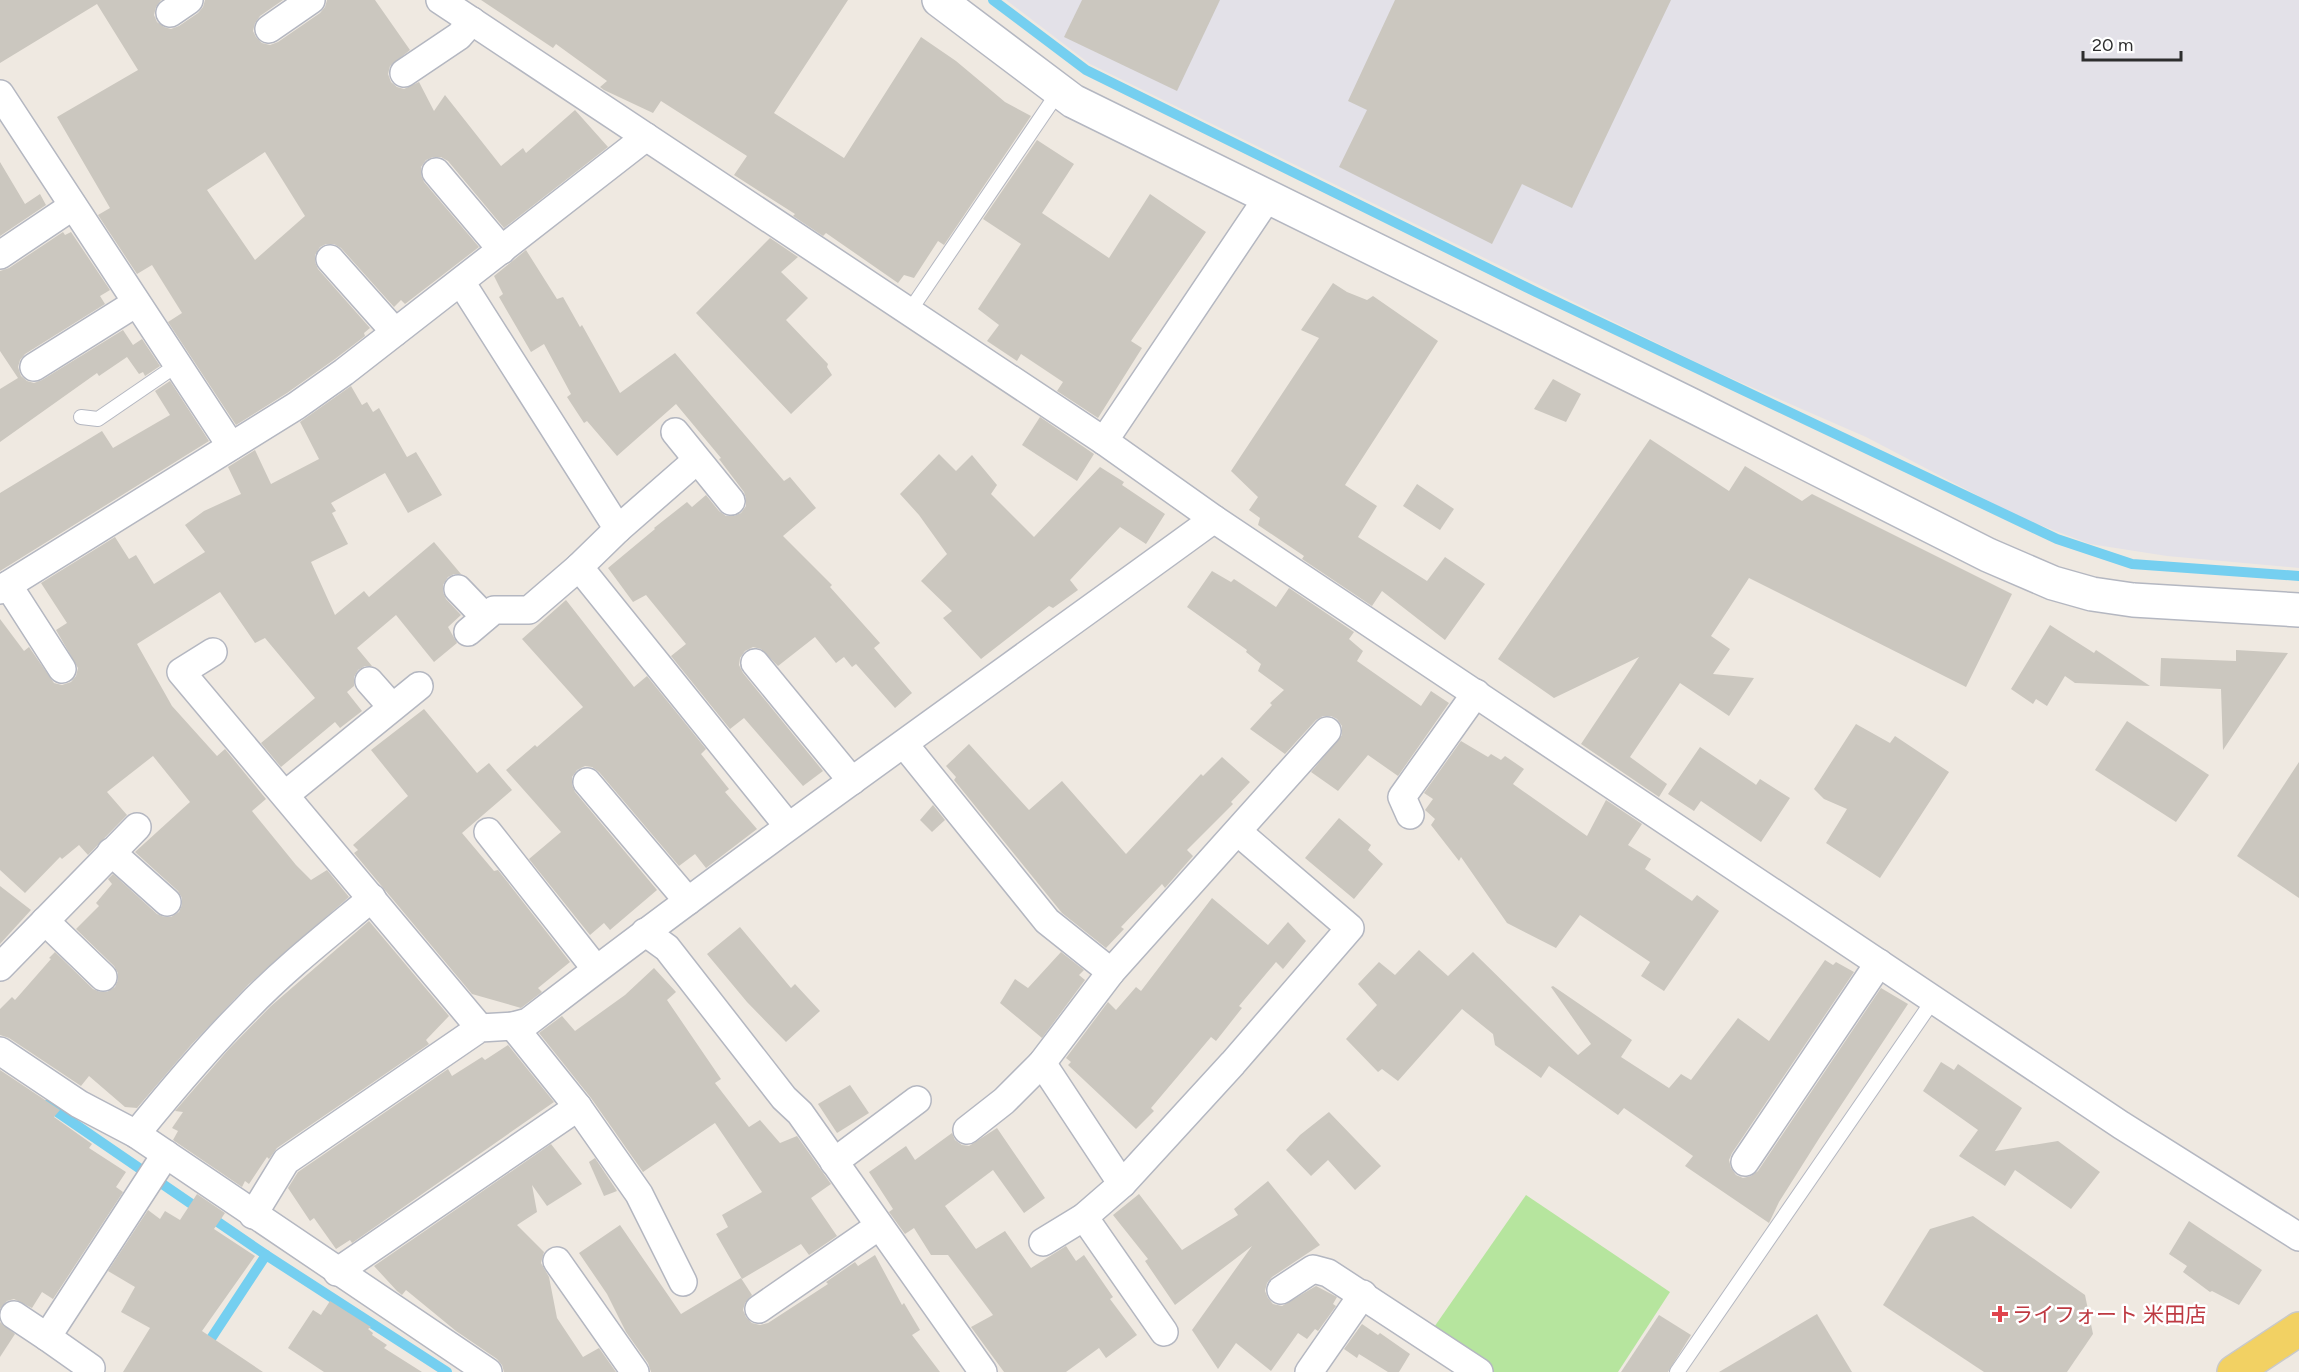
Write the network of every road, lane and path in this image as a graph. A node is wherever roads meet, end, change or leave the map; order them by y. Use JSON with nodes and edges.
{"nodes":[{"id":1,"x":311,"y":0,"type":"edge"},
{"id":2,"x":440,"y":0,"type":"edge"},
{"id":3,"x":939,"y":0,"type":"edge"},
{"id":4,"x":472,"y":21,"type":"junction"},
{"id":5,"x":269,"y":29,"type":"dead end"},
{"id":6,"x":404,"y":73,"type":"dead end"},
{"id":7,"x":1059,"y":91,"type":"junction"},
{"id":8,"x":0,"y":94,"type":"edge"},
{"id":9,"x":646,"y":137,"type":"junction"},
{"id":10,"x":436,"y":172,"type":"dead end"},
{"id":11,"x":1268,"y":197,"type":"junction"},
{"id":12,"x":73,"y":206,"type":"junction"},
{"id":13,"x":502,"y":250,"type":"junction"},
{"id":14,"x":0,"y":255,"type":"edge"},
{"id":15,"x":330,"y":259,"type":"dead end"},
{"id":16,"x":461,"y":282,"type":"junction"},
{"id":17,"x":136,"y":303,"type":"junction"},
{"id":18,"x":909,"y":312,"type":"junction"},
{"id":19,"x":395,"y":332,"type":"junction"},
{"id":20,"x":177,"y":365,"type":"junction"},
{"id":21,"x":34,"y":367,"type":"dead end"},
{"id":22,"x":81,"y":417,"type":"dead end"},
{"id":23,"x":675,"y":432,"type":"dead end"},
{"id":24,"x":1104,"y":441,"type":"junction"},
{"id":25,"x":231,"y":446,"type":"junction"},
{"id":26,"x":697,"y":460,"type":"junction"},
{"id":27,"x":732,"y":501,"type":"dead end"},
{"id":28,"x":1214,"y":519,"type":"junction"},
{"id":29,"x":618,"y":530,"type":"junction"},
{"id":30,"x":579,"y":567,"type":"junction"},
{"id":31,"x":4,"y":588,"type":"edge"},
{"id":32,"x":458,"y":589,"type":"dead end"},
{"id":33,"x":2299,"y":610,"type":"edge"},
{"id":34,"x":213,"y":652,"type":"dead end"},
{"id":35,"x":755,"y":663,"type":"dead end"},
{"id":36,"x":62,"y":669,"type":"dead end"},
{"id":37,"x":369,"y":681,"type":"dead end"},
{"id":38,"x":419,"y":687,"type":"dead end"},
{"id":39,"x":1476,"y":693,"type":"junction"},
{"id":40,"x":392,"y":707,"type":"junction"},
{"id":41,"x":1326,"y":731,"type":"dead end"},
{"id":42,"x":904,"y":744,"type":"junction"},
{"id":43,"x":852,"y":781,"type":"junction"},
{"id":44,"x":587,"y":782,"type":"dead end"},
{"id":45,"x":285,"y":795,"type":"junction"},
{"id":46,"x":1410,"y":815,"type":"dead end"},
{"id":47,"x":788,"y":826,"type":"junction"},
{"id":48,"x":137,"y":827,"type":"dead end"},
{"id":49,"x":488,"y":832,"type":"dead end"},
{"id":50,"x":1238,"y":832,"type":"junction"},
{"id":51,"x":111,"y":852,"type":"junction"},
{"id":52,"x":372,"y":898,"type":"junction"},
{"id":53,"x":688,"y":901,"type":"junction"},
{"id":54,"x":167,"y":902,"type":"dead end"},
{"id":55,"x":45,"y":921,"type":"junction"},
{"id":56,"x":645,"y":932,"type":"junction"},
{"id":57,"x":1879,"y":963,"type":"junction"},
{"id":58,"x":1,"y":965,"type":"edge"},
{"id":59,"x":596,"y":969,"type":"junction"},
{"id":60,"x":1111,"y":972,"type":"junction"},
{"id":61,"x":103,"y":977,"type":"dead end"},
{"id":62,"x":1934,"y":999,"type":"junction"},
{"id":63,"x":513,"y":1026,"type":"junction"},
{"id":64,"x":480,"y":1028,"type":"junction"},
{"id":65,"x":0,"y":1051,"type":"edge"},
{"id":66,"x":1042,"y":1063,"type":"junction"},
{"id":67,"x":917,"y":1100,"type":"dead end"},
{"id":68,"x":578,"y":1107,"type":"junction"},
{"id":69,"x":967,"y":1130,"type":"dead end"},
{"id":70,"x":136,"y":1134,"type":"junction"},
{"id":71,"x":834,"y":1162,"type":"junction"},
{"id":72,"x":1745,"y":1162,"type":"dead end"},
{"id":73,"x":155,"y":1172,"type":"junction"},
{"id":74,"x":1122,"y":1184,"type":"junction"},
{"id":75,"x":253,"y":1215,"type":"junction"},
{"id":76,"x":1084,"y":1217,"type":"junction"},
{"id":77,"x":879,"y":1226,"type":"junction"},
{"id":78,"x":2299,"y":1236,"type":"edge"},
{"id":79,"x":1043,"y":1242,"type":"dead end"},
{"id":80,"x":557,"y":1261,"type":"dead end"},
{"id":81,"x":337,"y":1272,"type":"junction"},
{"id":82,"x":683,"y":1282,"type":"dead end"},
{"id":83,"x":1281,"y":1290,"type":"dead end"},
{"id":84,"x":1363,"y":1294,"type":"junction"},
{"id":85,"x":759,"y":1309,"type":"dead end"},
{"id":86,"x":14,"y":1315,"type":"dead end"},
{"id":87,"x":2299,"y":1329,"type":"edge"},
{"id":88,"x":1164,"y":1332,"type":"dead end"},
{"id":89,"x":47,"y":1338,"type":"junction"},
{"id":90,"x":92,"y":1371,"type":"edge"},
{"id":91,"x":488,"y":1372,"type":"edge"},
{"id":92,"x":634,"y":1372,"type":"edge"},
{"id":93,"x":982,"y":1372,"type":"edge"},
{"id":94,"x":1309,"y":1372,"type":"edge"},
{"id":95,"x":1479,"y":1372,"type":"edge"},
{"id":96,"x":1677,"y":1372,"type":"edge"},
{"id":97,"x":2234,"y":1372,"type":"edge"}],
"edges":[{"from":1,"to":5,"type":"street"},
{"from":2,"to":4,"type":"street"},
{"from":3,"to":7,"type":"street"},
{"from":4,"to":6,"type":"street"},
{"from":4,"to":9,"type":"street"},
{"from":7,"to":11,"type":"street"},
{"from":7,"to":18,"type":"lane"},
{"from":8,"to":12,"type":"street"},
{"from":9,"to":13,"type":"street"},
{"from":9,"to":18,"type":"street"},
{"from":10,"to":13,"type":"street"},
{"from":11,"to":24,"type":"street"},
{"from":11,"to":33,"type":"street"},
{"from":12,"to":14,"type":"street"},
{"from":12,"to":17,"type":"street"},
{"from":13,"to":16,"type":"street"},
{"from":15,"to":19,"type":"street"},
{"from":16,"to":19,"type":"street"},
{"from":16,"to":29,"type":"street"},
{"from":17,"to":20,"type":"street"},
{"from":17,"to":21,"type":"street"},
{"from":18,"to":24,"type":"street"},
{"from":19,"to":25,"type":"street"},
{"from":20,"to":22,"type":"lane"},
{"from":20,"to":25,"type":"street"},
{"from":23,"to":26,"type":"street"},
{"from":24,"to":28,"type":"street"},
{"from":25,"to":31,"type":"street"},
{"from":26,"to":27,"type":"street"},
{"from":26,"to":29,"type":"street"},
{"from":28,"to":39,"type":"street"},
{"from":28,"to":42,"type":"street"},
{"from":29,"to":30,"type":"street"},
{"from":30,"to":32,"type":"street"},
{"from":30,"to":47,"type":"street"},
{"from":31,"to":36,"type":"street"},
{"from":34,"to":45,"type":"street"},
{"from":35,"to":43,"type":"street"},
{"from":37,"to":40,"type":"street"},
{"from":38,"to":40,"type":"street"},
{"from":39,"to":46,"type":"street"},
{"from":39,"to":57,"type":"street"},
{"from":40,"to":45,"type":"street"},
{"from":41,"to":50,"type":"street"},
{"from":42,"to":43,"type":"street"},
{"from":42,"to":60,"type":"street"},
{"from":43,"to":47,"type":"street"},
{"from":44,"to":53,"type":"street"},
{"from":45,"to":52,"type":"street"},
{"from":47,"to":53,"type":"street"},
{"from":48,"to":51,"type":"street"},
{"from":49,"to":59,"type":"street"},
{"from":50,"to":60,"type":"street"},
{"from":50,"to":74,"type":"street"},
{"from":51,"to":54,"type":"street"},
{"from":51,"to":55,"type":"street"},
{"from":52,"to":64,"type":"street"},
{"from":52,"to":70,"type":"street"},
{"from":53,"to":56,"type":"street"},
{"from":55,"to":58,"type":"street"},
{"from":55,"to":61,"type":"street"},
{"from":56,"to":59,"type":"street"},
{"from":56,"to":71,"type":"street"},
{"from":57,"to":62,"type":"street"},
{"from":57,"to":72,"type":"street"},
{"from":59,"to":63,"type":"street"},
{"from":60,"to":66,"type":"street"},
{"from":62,"to":78,"type":"street"},
{"from":62,"to":96,"type":"lane"},
{"from":63,"to":64,"type":"street"},
{"from":63,"to":68,"type":"street"},
{"from":64,"to":75,"type":"street"},
{"from":65,"to":70,"type":"street"},
{"from":66,"to":69,"type":"street"},
{"from":66,"to":74,"type":"street"},
{"from":67,"to":71,"type":"street"},
{"from":68,"to":81,"type":"street"},
{"from":68,"to":82,"type":"street"},
{"from":70,"to":73,"type":"street"},
{"from":71,"to":77,"type":"street"},
{"from":73,"to":75,"type":"street"},
{"from":73,"to":89,"type":"street"},
{"from":74,"to":76,"type":"street"},
{"from":75,"to":81,"type":"street"},
{"from":76,"to":79,"type":"street"},
{"from":76,"to":88,"type":"street"},
{"from":77,"to":85,"type":"street"},
{"from":77,"to":93,"type":"street"},
{"from":80,"to":92,"type":"street"},
{"from":81,"to":91,"type":"street"},
{"from":83,"to":84,"type":"street"},
{"from":84,"to":94,"type":"street"},
{"from":84,"to":95,"type":"street"},
{"from":86,"to":89,"type":"street"},
{"from":87,"to":97,"type":"main road"},
{"from":89,"to":90,"type":"street"}]}
